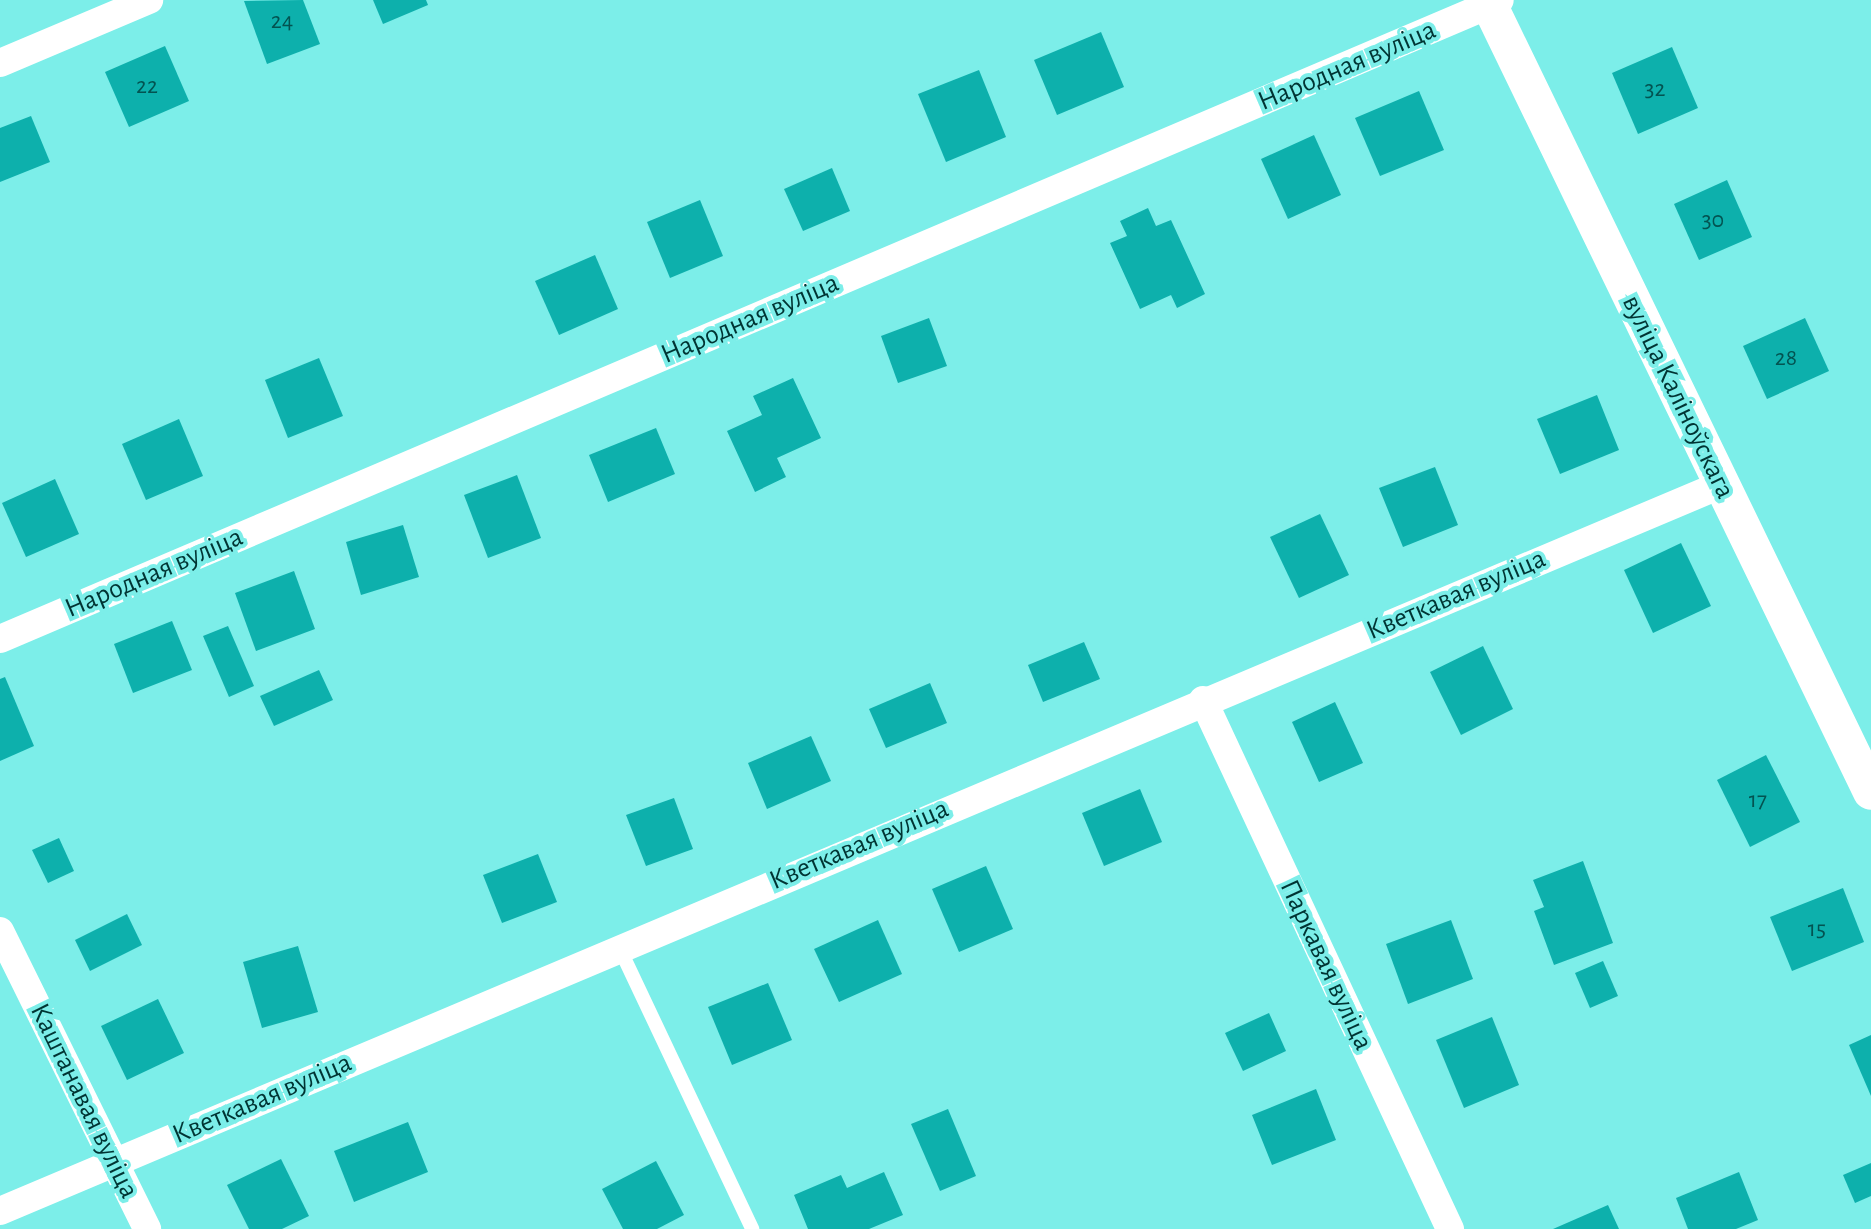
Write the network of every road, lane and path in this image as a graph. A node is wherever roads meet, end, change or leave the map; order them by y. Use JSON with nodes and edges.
{"nodes":[{"id":1,"x":149,"y":0,"type":"edge"},
{"id":2,"x":1492,"y":2,"type":"edge"},
{"id":3,"x":0,"y":63,"type":"edge"},
{"id":4,"x":1720,"y":485,"type":"junction"},
{"id":5,"x":0,"y":639,"type":"edge"},
{"id":6,"x":1203,"y":700,"type":"junction"},
{"id":7,"x":1871,"y":792,"type":"edge"},
{"id":8,"x":0,"y":931,"type":"edge"},
{"id":9,"x":619,"y":946,"type":"junction"},
{"id":10,"x":113,"y":1162,"type":"junction"},
{"id":11,"x":0,"y":1211,"type":"edge"},
{"id":12,"x":147,"y":1229,"type":"edge"},
{"id":13,"x":752,"y":1229,"type":"edge"},
{"id":14,"x":1450,"y":1229,"type":"edge"}],
"edges":[{"from":1,"to":3,"type":"street"},
{"from":2,"to":4,"type":"street","name":"вуліца Каліноўскага"},
{"from":2,"to":5,"type":"street","name":"Народная вуліца"},
{"from":4,"to":6,"type":"street","name":"Кветкавая вуліца"},
{"from":4,"to":7,"type":"street","name":"вуліца Каліноўскага"},
{"from":6,"to":9,"type":"street","name":"Кветкавая вуліца"},
{"from":6,"to":14,"type":"street","name":"Паркавая вуліца"},
{"from":8,"to":10,"type":"street","name":"Каштанавая вуліца"},
{"from":9,"to":10,"type":"street","name":"Кветкавая вуліца"},
{"from":9,"to":13,"type":"lane"},
{"from":10,"to":11,"type":"street","name":"Кветкавая вуліца"},
{"from":10,"to":12,"type":"street","name":"Каштанавая вуліца"}]}
